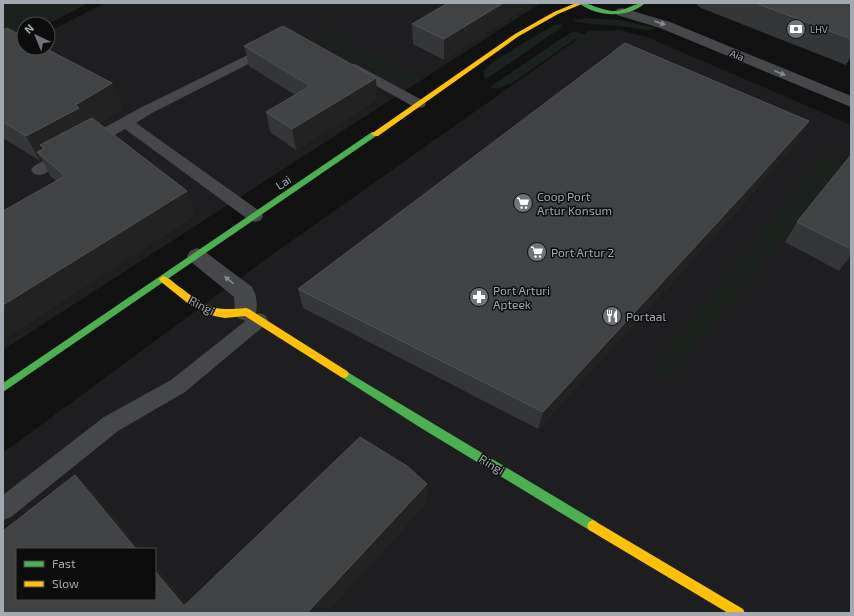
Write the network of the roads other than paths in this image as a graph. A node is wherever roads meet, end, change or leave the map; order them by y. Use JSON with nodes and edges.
{"nodes":[{"id":1,"x":581,"y":3,"type":"edge"},
{"id":2,"x":642,"y":3,"type":"edge"},
{"id":3,"x":648,"y":3,"type":"edge"},
{"id":4,"x":622,"y":12,"type":"junction"},
{"id":5,"x":283,"y":42,"type":"edge"},
{"id":6,"x":343,"y":61,"type":"edge"},
{"id":7,"x":851,"y":86,"type":"edge"},
{"id":8,"x":851,"y":102,"type":"edge"},
{"id":9,"x":419,"y":104,"type":"junction"},
{"id":10,"x":126,"y":123,"type":"junction"},
{"id":11,"x":40,"y":170,"type":"edge"},
{"id":12,"x":255,"y":216,"type":"junction"},
{"id":13,"x":197,"y":256,"type":"junction"},
{"id":14,"x":163,"y":279,"type":"junction"},
{"id":15,"x":253,"y":316,"type":"junction"},
{"id":16,"x":3,"y":388,"type":"edge"},
{"id":17,"x":3,"y":509,"type":"edge"},
{"id":18,"x":739,"y":613,"type":"edge"}],
"edges":[{"from":1,"to":4,"type":"street","name":"Lai"},
{"from":1,"to":9,"type":"street","name":"Lai"},
{"from":2,"to":4,"type":"street","name":"Lai"},
{"from":3,"to":7,"type":"street","name":"Aia"},
{"from":4,"to":8,"type":"street","name":"Aia","one_way":true},
{"from":5,"to":10,"type":"lane"},
{"from":6,"to":9,"type":"lane"},
{"from":9,"to":12,"type":"street","name":"Lai"},
{"from":10,"to":11,"type":"lane"},
{"from":10,"to":12,"type":"lane"},
{"from":12,"to":13,"type":"street","name":"Lai"},
{"from":13,"to":14,"type":"street","name":"Lai"},
{"from":15,"to":13,"type":"street","one_way":true},
{"from":14,"to":15,"type":"street","name":"Ringi"},
{"from":14,"to":16,"type":"street","name":"Lai"},
{"from":15,"to":17,"type":"lane"},
{"from":15,"to":18,"type":"street","name":"Ringi"}]}
